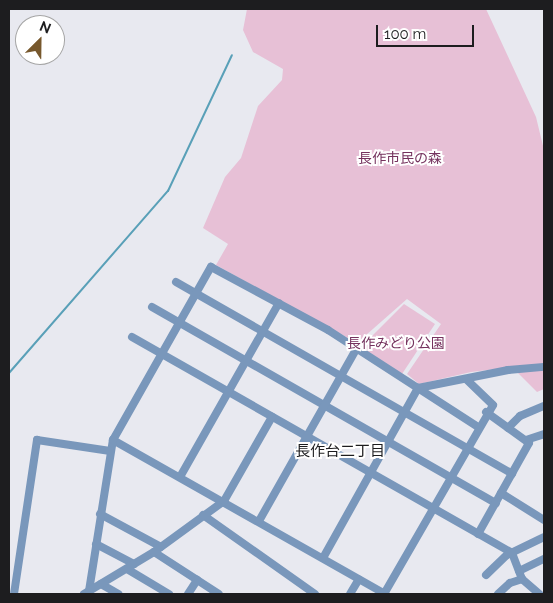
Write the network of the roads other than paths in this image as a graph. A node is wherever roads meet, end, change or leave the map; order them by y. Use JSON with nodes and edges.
{"nodes":[{"id":1,"x":176,"y":282,"type":"dead end"},
{"id":2,"x":196,"y":294,"type":"junction"},
{"id":3,"x":279,"y":303,"type":"junction"},
{"id":4,"x":152,"y":307,"type":"dead end"},
{"id":5,"x":180,"y":323,"type":"junction"},
{"id":6,"x":263,"y":331,"type":"junction"},
{"id":7,"x":132,"y":337,"type":"dead end"},
{"id":8,"x":357,"y":348,"type":"junction"},
{"id":9,"x":162,"y":354,"type":"junction"},
{"id":10,"x":246,"y":361,"type":"junction"},
{"id":11,"x":544,"y":367,"type":"edge"},
{"id":12,"x":341,"y":376,"type":"junction"},
{"id":13,"x":466,"y":379,"type":"junction"},
{"id":14,"x":418,"y":388,"type":"junction"},
{"id":15,"x":228,"y":392,"type":"junction"},
{"id":16,"x":325,"y":406,"type":"junction"},
{"id":17,"x":544,"y":406,"type":"edge"},
{"id":18,"x":404,"y":412,"type":"junction"},
{"id":19,"x":486,"y":412,"type":"junction"},
{"id":20,"x":272,"y":417,"type":"junction"},
{"id":21,"x":478,"y":427,"type":"junction"},
{"id":22,"x":508,"y":428,"type":"junction"},
{"id":23,"x":544,"y":434,"type":"edge"},
{"id":24,"x":307,"y":437,"type":"junction"},
{"id":25,"x":113,"y":440,"type":"junction"},
{"id":26,"x":526,"y":440,"type":"junction"},
{"id":27,"x":388,"y":442,"type":"junction"},
{"id":28,"x":466,"y":448,"type":"junction"},
{"id":29,"x":110,"y":451,"type":"junction"},
{"id":30,"x":370,"y":473,"type":"junction"},
{"id":31,"x":512,"y":474,"type":"junction"},
{"id":32,"x":180,"y":477,"type":"junction"},
{"id":33,"x":450,"y":477,"type":"junction"},
{"id":34,"x":501,"y":493,"type":"junction"},
{"id":35,"x":224,"y":501,"type":"junction"},
{"id":36,"x":496,"y":503,"type":"junction"},
{"id":37,"x":432,"y":508,"type":"junction"},
{"id":38,"x":100,"y":514,"type":"junction"},
{"id":39,"x":203,"y":515,"type":"junction"},
{"id":40,"x":544,"y":520,"type":"edge"},
{"id":41,"x":259,"y":521,"type":"junction"},
{"id":42,"x":478,"y":534,"type":"junction"},
{"id":43,"x":544,"y":537,"type":"edge"},
{"id":44,"x":96,"y":544,"type":"junction"},
{"id":45,"x":157,"y":550,"type":"junction"},
{"id":46,"x":512,"y":553,"type":"junction"},
{"id":47,"x":323,"y":558,"type":"junction"},
{"id":48,"x":544,"y":559,"type":"edge"},
{"id":49,"x":134,"y":564,"type":"junction"},
{"id":50,"x":127,"y":569,"type":"junction"},
{"id":51,"x":519,"y":571,"type":"junction"},
{"id":52,"x":486,"y":575,"type":"dead end"},
{"id":53,"x":359,"y":579,"type":"junction"},
{"id":54,"x":522,"y":579,"type":"junction"},
{"id":55,"x":197,"y":580,"type":"junction"},
{"id":56,"x":101,"y":584,"type":"junction"},
{"id":57,"x":86,"y":592,"type":"edge"},
{"id":58,"x":14,"y":594,"type":"edge"},
{"id":59,"x":118,"y":594,"type":"edge"},
{"id":60,"x":169,"y":594,"type":"edge"},
{"id":61,"x":188,"y":594,"type":"edge"},
{"id":62,"x":219,"y":594,"type":"edge"},
{"id":63,"x":315,"y":594,"type":"edge"},
{"id":64,"x":350,"y":594,"type":"edge"},
{"id":65,"x":385,"y":594,"type":"edge"},
{"id":66,"x":498,"y":594,"type":"edge"},
{"id":67,"x":539,"y":594,"type":"edge"}],
"edges":[{"from":1,"to":2,"type":"street"},
{"from":2,"to":3,"type":"street"},
{"from":2,"to":5,"type":"street"},
{"from":2,"to":6,"type":"street"},
{"from":3,"to":6,"type":"street"},
{"from":3,"to":8,"type":"street"},
{"from":4,"to":5,"type":"street"},
{"from":5,"to":9,"type":"street"},
{"from":5,"to":10,"type":"street"},
{"from":6,"to":10,"type":"street"},
{"from":6,"to":12,"type":"street"},
{"from":7,"to":9,"type":"street"},
{"from":8,"to":12,"type":"street"},
{"from":8,"to":14,"type":"street"},
{"from":9,"to":15,"type":"street"},
{"from":9,"to":25,"type":"street"},
{"from":10,"to":15,"type":"street"},
{"from":10,"to":16,"type":"street"},
{"from":11,"to":13,"type":"street"},
{"from":12,"to":16,"type":"street"},
{"from":12,"to":18,"type":"street"},
{"from":13,"to":14,"type":"street"},
{"from":13,"to":19,"type":"street"},
{"from":14,"to":18,"type":"street"},
{"from":14,"to":21,"type":"street"},
{"from":15,"to":20,"type":"street"},
{"from":15,"to":32,"type":"street"},
{"from":16,"to":24,"type":"street"},
{"from":16,"to":27,"type":"street"},
{"from":17,"to":22,"type":"street"},
{"from":18,"to":27,"type":"street"},
{"from":18,"to":28,"type":"street"},
{"from":19,"to":21,"type":"street"},
{"from":19,"to":22,"type":"street"},
{"from":20,"to":24,"type":"street"},
{"from":20,"to":35,"type":"street"},
{"from":21,"to":28,"type":"street"},
{"from":22,"to":26,"type":"street"},
{"from":23,"to":26,"type":"street"},
{"from":24,"to":30,"type":"street"},
{"from":24,"to":41,"type":"street"},
{"from":25,"to":29,"type":"street"},
{"from":25,"to":32,"type":"street"},
{"from":26,"to":31,"type":"street"},
{"from":27,"to":30,"type":"street"},
{"from":27,"to":33,"type":"street"},
{"from":28,"to":31,"type":"street"},
{"from":28,"to":33,"type":"street"},
{"from":29,"to":38,"type":"street"},
{"from":29,"to":58,"type":"street"},
{"from":30,"to":37,"type":"street"},
{"from":30,"to":47,"type":"street"},
{"from":31,"to":34,"type":"street"},
{"from":32,"to":35,"type":"street"},
{"from":33,"to":36,"type":"street"},
{"from":33,"to":37,"type":"street"},
{"from":34,"to":36,"type":"street"},
{"from":34,"to":40,"type":"street"},
{"from":35,"to":39,"type":"street"},
{"from":35,"to":41,"type":"street"},
{"from":36,"to":42,"type":"street"},
{"from":37,"to":42,"type":"street"},
{"from":37,"to":65,"type":"street"},
{"from":38,"to":44,"type":"street"},
{"from":38,"to":45,"type":"street"},
{"from":39,"to":45,"type":"street"},
{"from":39,"to":63,"type":"street"},
{"from":41,"to":47,"type":"street"},
{"from":42,"to":46,"type":"street"},
{"from":43,"to":46,"type":"street"},
{"from":44,"to":49,"type":"street"},
{"from":44,"to":57,"type":"street"},
{"from":45,"to":49,"type":"street"},
{"from":45,"to":55,"type":"street"},
{"from":46,"to":51,"type":"street"},
{"from":46,"to":52,"type":"street"},
{"from":47,"to":53,"type":"street"},
{"from":48,"to":51,"type":"street"},
{"from":49,"to":50,"type":"street"},
{"from":50,"to":56,"type":"street"},
{"from":50,"to":60,"type":"street"},
{"from":51,"to":54,"type":"street"},
{"from":53,"to":64,"type":"street"},
{"from":53,"to":65,"type":"street"},
{"from":54,"to":66,"type":"street"},
{"from":54,"to":67,"type":"street"},
{"from":55,"to":61,"type":"street"},
{"from":55,"to":62,"type":"street"},
{"from":56,"to":57,"type":"street"},
{"from":56,"to":59,"type":"street"}]}
